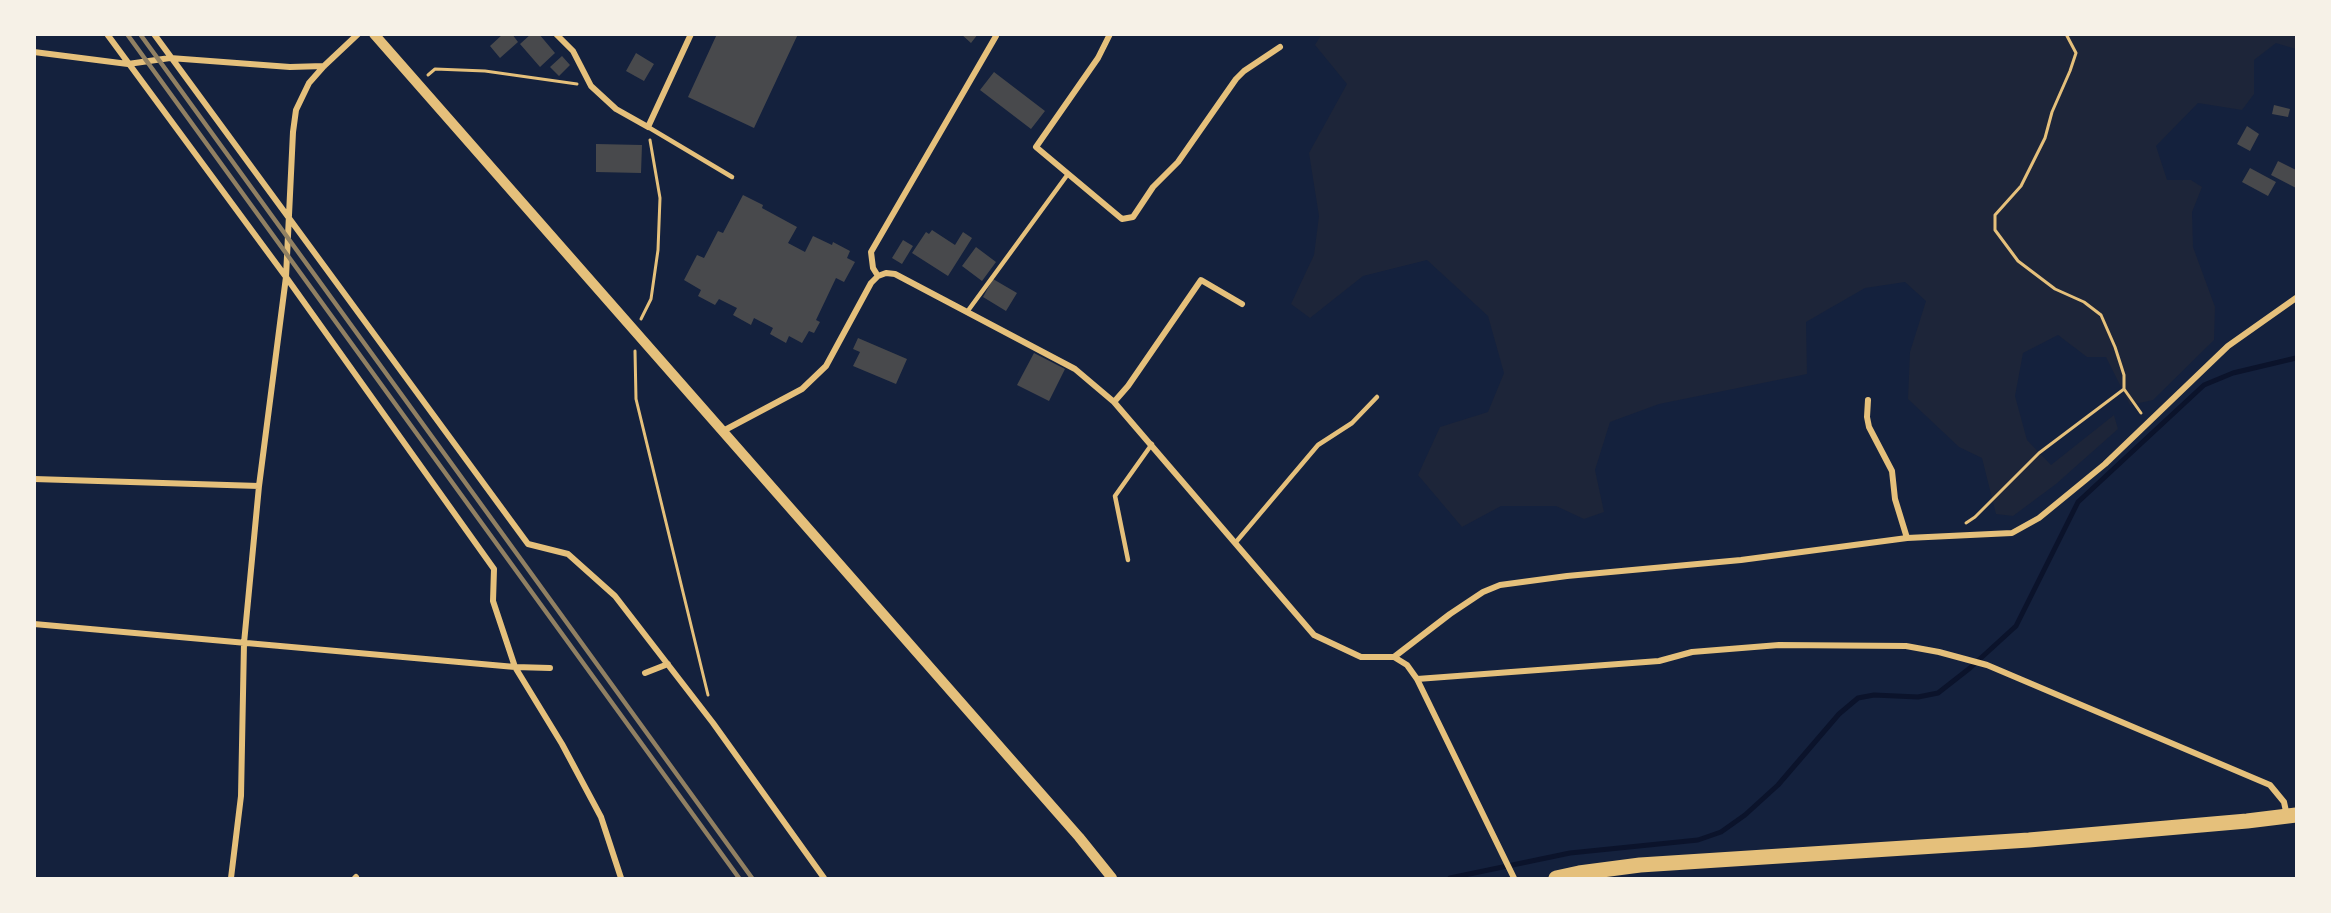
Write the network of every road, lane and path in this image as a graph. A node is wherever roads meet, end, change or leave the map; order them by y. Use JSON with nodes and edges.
{"nodes":[{"id":1,"x":107,"y":34,"type":"edge"},
{"id":2,"x":154,"y":34,"type":"edge"},
{"id":3,"x":358,"y":34,"type":"edge"},
{"id":4,"x":374,"y":34,"type":"edge"},
{"id":5,"x":556,"y":34,"type":"edge"},
{"id":6,"x":691,"y":34,"type":"edge"},
{"id":7,"x":1110,"y":34,"type":"edge"},
{"id":8,"x":2066,"y":34,"type":"edge"},
{"id":9,"x":996,"y":36,"type":"dead end"},
{"id":10,"x":1280,"y":47,"type":"dead end"},
{"id":11,"x":34,"y":52,"type":"edge"},
{"id":12,"x":170,"y":58,"type":"junction"},
{"id":13,"x":128,"y":64,"type":"junction"},
{"id":14,"x":324,"y":66,"type":"junction"},
{"id":15,"x":418,"y":83,"type":"junction"},
{"id":16,"x":591,"y":86,"type":"junction"},
{"id":17,"x":648,"y":127,"type":"junction"},
{"id":18,"x":1068,"y":174,"type":"junction"},
{"id":19,"x":732,"y":177,"type":"dead end"},
{"id":20,"x":290,"y":222,"type":"junction"},
{"id":21,"x":878,"y":276,"type":"junction"},
{"id":22,"x":286,"y":277,"type":"junction"},
{"id":23,"x":2296,"y":298,"type":"edge"},
{"id":24,"x":1242,"y":304,"type":"dead end"},
{"id":25,"x":967,"y":312,"type":"junction"},
{"id":26,"x":634,"y":330,"type":"junction"},
{"id":27,"x":2124,"y":389,"type":"junction"},
{"id":28,"x":1377,"y":397,"type":"dead end"},
{"id":29,"x":1868,"y":400,"type":"dead end"},
{"id":30,"x":1114,"y":402,"type":"junction"},
{"id":31,"x":2146,"y":422,"type":"junction"},
{"id":32,"x":723,"y":431,"type":"junction"},
{"id":33,"x":1152,"y":444,"type":"junction"},
{"id":34,"x":34,"y":479,"type":"edge"},
{"id":35,"x":259,"y":486,"type":"junction"},
{"id":36,"x":1964,"y":535,"type":"junction"},
{"id":37,"x":1907,"y":538,"type":"junction"},
{"id":38,"x":1236,"y":542,"type":"junction"},
{"id":39,"x":1128,"y":560,"type":"dead end"},
{"id":40,"x":34,"y":624,"type":"edge"},
{"id":41,"x":244,"y":643,"type":"junction"},
{"id":42,"x":1394,"y":657,"type":"junction"},
{"id":43,"x":668,"y":664,"type":"junction"},
{"id":44,"x":515,"y":667,"type":"junction"},
{"id":45,"x":550,"y":668,"type":"dead end"},
{"id":46,"x":645,"y":673,"type":"dead end"},
{"id":47,"x":1417,"y":679,"type":"junction"},
{"id":48,"x":712,"y":723,"type":"junction"},
{"id":49,"x":2292,"y":816,"type":"edge"},
{"id":50,"x":231,"y":879,"type":"edge"},
{"id":51,"x":621,"y":879,"type":"edge"},
{"id":52,"x":824,"y":879,"type":"edge"},
{"id":53,"x":1112,"y":879,"type":"edge"},
{"id":54,"x":1514,"y":879,"type":"edge"},
{"id":55,"x":1556,"y":879,"type":"edge"}],
"edges":[{"from":1,"to":13,"type":"street"},
{"from":2,"to":12,"type":"street"},
{"from":3,"to":14,"type":"street"},
{"from":4,"to":15,"type":"street"},
{"from":5,"to":16,"type":"street"},
{"from":6,"to":17,"type":"street"},
{"from":7,"to":18,"type":"street"},
{"from":8,"to":27,"type":"path"},
{"from":9,"to":21,"type":"street"},
{"from":10,"to":18,"type":"street"},
{"from":11,"to":13,"type":"street"},
{"from":12,"to":13,"type":"street"},
{"from":12,"to":14,"type":"street"},
{"from":12,"to":20,"type":"street"},
{"from":13,"to":22,"type":"street"},
{"from":14,"to":20,"type":"street"},
{"from":15,"to":16,"type":"path"},
{"from":15,"to":26,"type":"street"},
{"from":16,"to":17,"type":"street"},
{"from":17,"to":19,"type":"lane"},
{"from":17,"to":26,"type":"path"},
{"from":18,"to":25,"type":"lane"},
{"from":20,"to":22,"type":"street"},
{"from":20,"to":43,"type":"street"},
{"from":21,"to":25,"type":"street"},
{"from":21,"to":32,"type":"street"},
{"from":22,"to":35,"type":"street"},
{"from":22,"to":44,"type":"street"},
{"from":23,"to":31,"type":"street"},
{"from":24,"to":30,"type":"street"},
{"from":25,"to":30,"type":"street"},
{"from":26,"to":32,"type":"street"},
{"from":26,"to":48,"type":"path"},
{"from":27,"to":31,"type":"path"},
{"from":27,"to":36,"type":"path"},
{"from":28,"to":38,"type":"lane"},
{"from":29,"to":37,"type":"street"},
{"from":30,"to":33,"type":"street"},
{"from":31,"to":36,"type":"street"},
{"from":32,"to":53,"type":"street"},
{"from":33,"to":38,"type":"street"},
{"from":33,"to":39,"type":"lane"},
{"from":34,"to":35,"type":"street"},
{"from":35,"to":41,"type":"street"},
{"from":36,"to":37,"type":"street"},
{"from":37,"to":42,"type":"street"},
{"from":38,"to":42,"type":"street"},
{"from":40,"to":41,"type":"street"},
{"from":41,"to":44,"type":"street"},
{"from":41,"to":50,"type":"street"},
{"from":42,"to":47,"type":"street"},
{"from":43,"to":46,"type":"street"},
{"from":43,"to":48,"type":"street"},
{"from":44,"to":45,"type":"street"},
{"from":44,"to":51,"type":"street"},
{"from":47,"to":49,"type":"street"},
{"from":47,"to":54,"type":"street"},
{"from":48,"to":52,"type":"street"},
{"from":49,"to":55,"type":"main road"}]}
